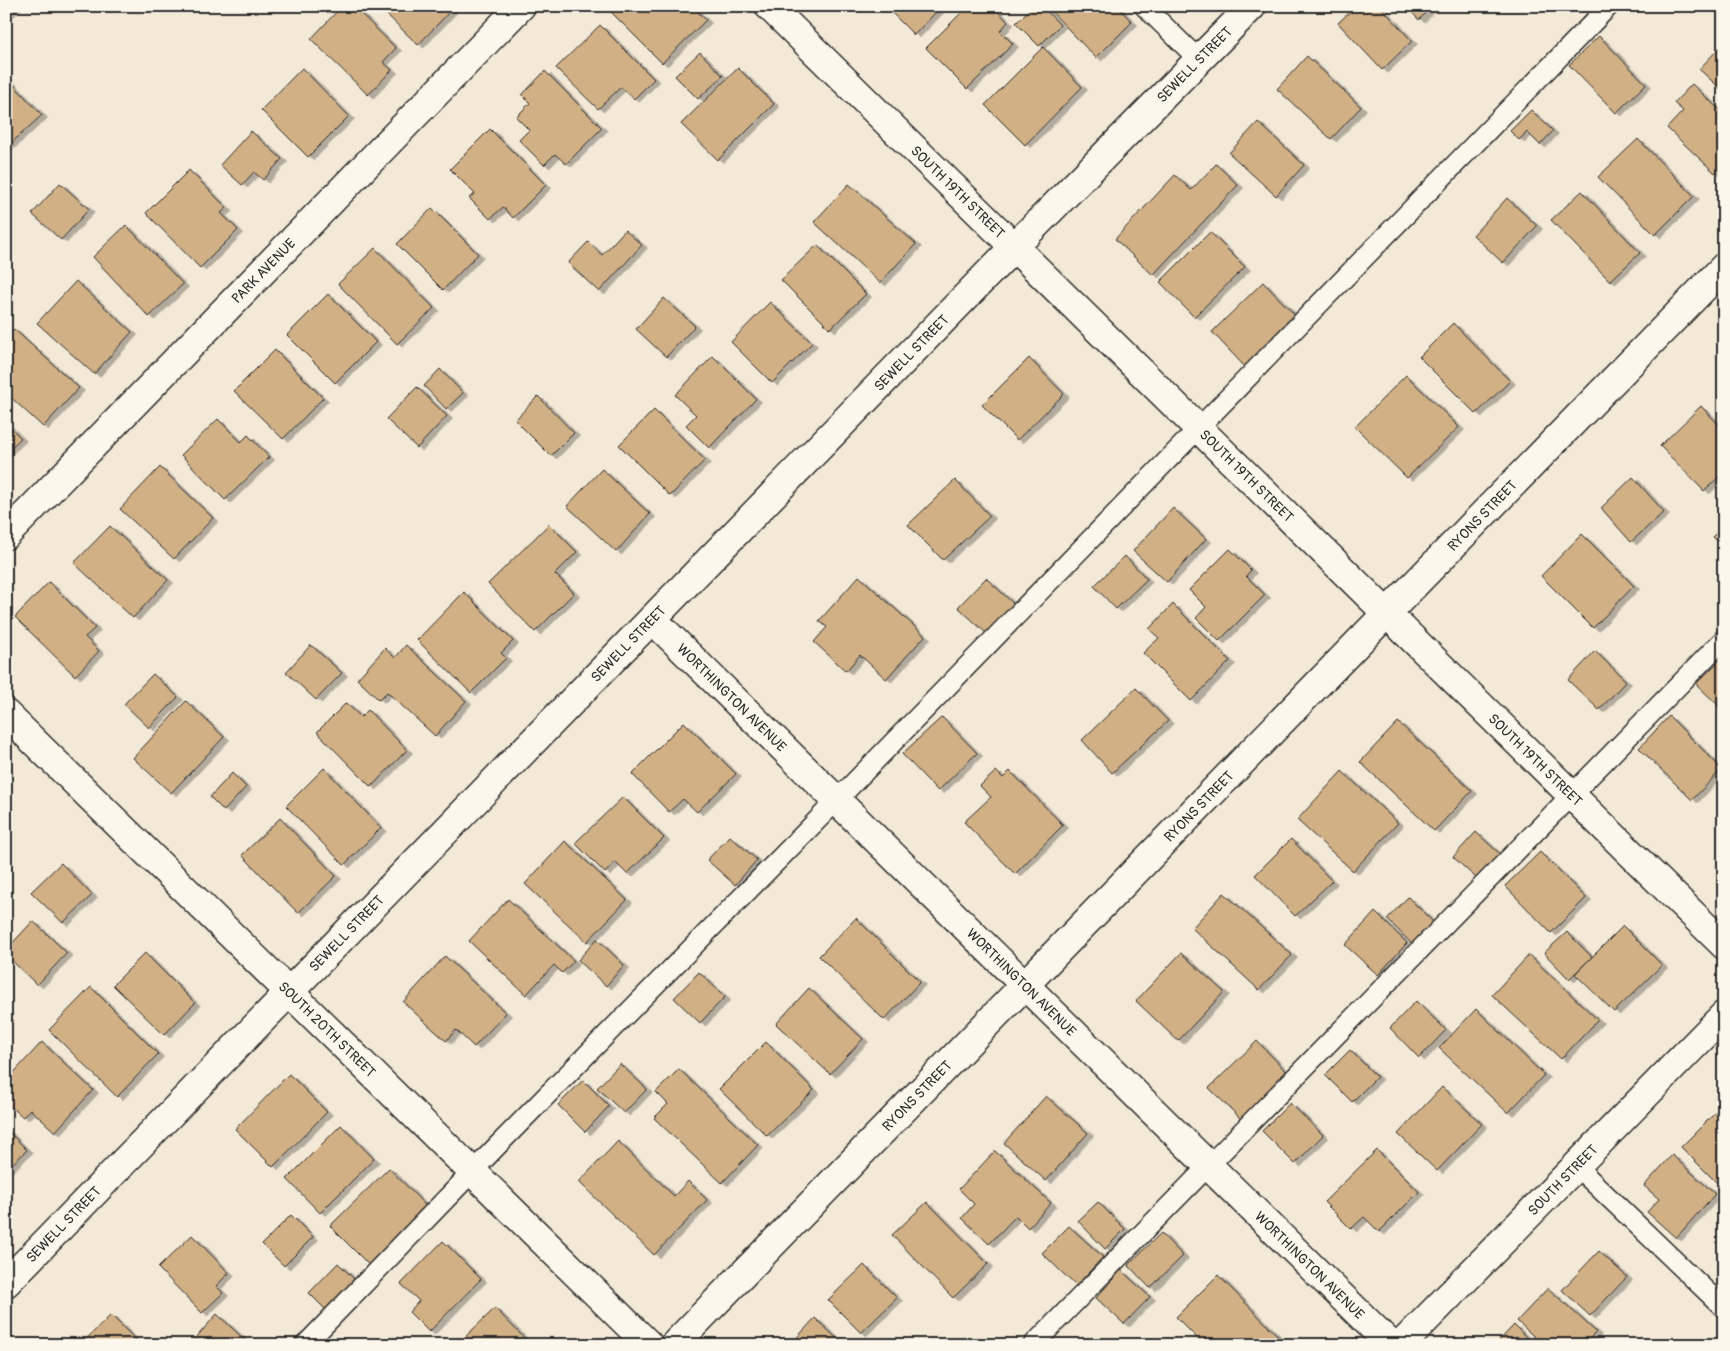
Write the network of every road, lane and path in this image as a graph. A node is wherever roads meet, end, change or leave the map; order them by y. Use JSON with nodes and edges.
{"nodes":[{"id":1,"x":521,"y":6,"type":"edge"},
{"id":2,"x":769,"y":6,"type":"edge"},
{"id":3,"x":1144,"y":6,"type":"edge"},
{"id":4,"x":1252,"y":6,"type":"edge"},
{"id":5,"x":1609,"y":6,"type":"edge"},
{"id":6,"x":1199,"y":60,"type":"junction"},
{"id":7,"x":1014,"y":247,"type":"junction"},
{"id":8,"x":1724,"y":267,"type":"edge"},
{"id":9,"x":1199,"y":429,"type":"junction"},
{"id":10,"x":6,"y":536,"type":"edge"},
{"id":11,"x":1387,"y":613,"type":"junction"},
{"id":12,"x":652,"y":618,"type":"junction"},
{"id":13,"x":1724,"y":639,"type":"edge"},
{"id":14,"x":6,"y":714,"type":"edge"},
{"id":15,"x":1572,"y":795,"type":"junction"},
{"id":16,"x":837,"y":800,"type":"junction"},
{"id":17,"x":1724,"y":945,"type":"edge"},
{"id":18,"x":1025,"y":985,"type":"junction"},
{"id":19,"x":289,"y":992,"type":"junction"},
{"id":20,"x":1724,"y":1015,"type":"edge"},
{"id":21,"x":1208,"y":1165,"type":"junction"},
{"id":22,"x":1576,"y":1166,"type":"junction"},
{"id":23,"x":472,"y":1171,"type":"junction"},
{"id":24,"x":6,"y":1283,"type":"edge"},
{"id":25,"x":1724,"y":1308,"type":"edge"},
{"id":26,"x":305,"y":1345,"type":"edge"},
{"id":27,"x":649,"y":1345,"type":"edge"},
{"id":28,"x":674,"y":1345,"type":"edge"},
{"id":29,"x":1033,"y":1345,"type":"edge"},
{"id":30,"x":1391,"y":1345,"type":"edge"},
{"id":31,"x":1401,"y":1345,"type":"edge"}],
"edges":[{"from":1,"to":10,"type":"street","name":"PARK AVENUE"},
{"from":2,"to":7,"type":"street","name":"SOUTH 19TH STREET"},
{"from":3,"to":6,"type":"lane"},
{"from":4,"to":6,"type":"street","name":"SEWELL STREET"},
{"from":5,"to":9,"type":"lane"},
{"from":6,"to":7,"type":"street","name":"SEWELL STREET"},
{"from":7,"to":9,"type":"street","name":"SOUTH 19TH STREET"},
{"from":7,"to":12,"type":"street","name":"SEWELL STREET"},
{"from":8,"to":11,"type":"street","name":"RYONS STREET"},
{"from":9,"to":11,"type":"street","name":"SOUTH 19TH STREET"},
{"from":9,"to":16,"type":"lane"},
{"from":11,"to":15,"type":"street","name":"SOUTH 19TH STREET"},
{"from":11,"to":18,"type":"street","name":"RYONS STREET"},
{"from":12,"to":16,"type":"street","name":"WORTHINGTON AVENUE"},
{"from":12,"to":19,"type":"street","name":"SEWELL STREET"},
{"from":13,"to":15,"type":"lane"},
{"from":14,"to":19,"type":"street","name":"SOUTH 20TH STREET"},
{"from":15,"to":17,"type":"street","name":"SOUTH 19TH STREET"},
{"from":15,"to":21,"type":"lane"},
{"from":16,"to":18,"type":"street","name":"WORTHINGTON AVENUE"},
{"from":16,"to":23,"type":"lane"},
{"from":18,"to":21,"type":"street","name":"WORTHINGTON AVENUE"},
{"from":18,"to":28,"type":"street","name":"RYONS STREET"},
{"from":19,"to":23,"type":"street","name":"SOUTH 20TH STREET"},
{"from":19,"to":24,"type":"street","name":"SEWELL STREET"},
{"from":20,"to":22,"type":"street","name":"SOUTH STREET"},
{"from":21,"to":29,"type":"lane"},
{"from":21,"to":30,"type":"street","name":"WORTHINGTON AVENUE"},
{"from":22,"to":25,"type":"lane"},
{"from":22,"to":31,"type":"street","name":"SOUTH STREET"},
{"from":23,"to":26,"type":"lane"},
{"from":23,"to":27,"type":"street","name":"SOUTH 20TH STREET"}]}
